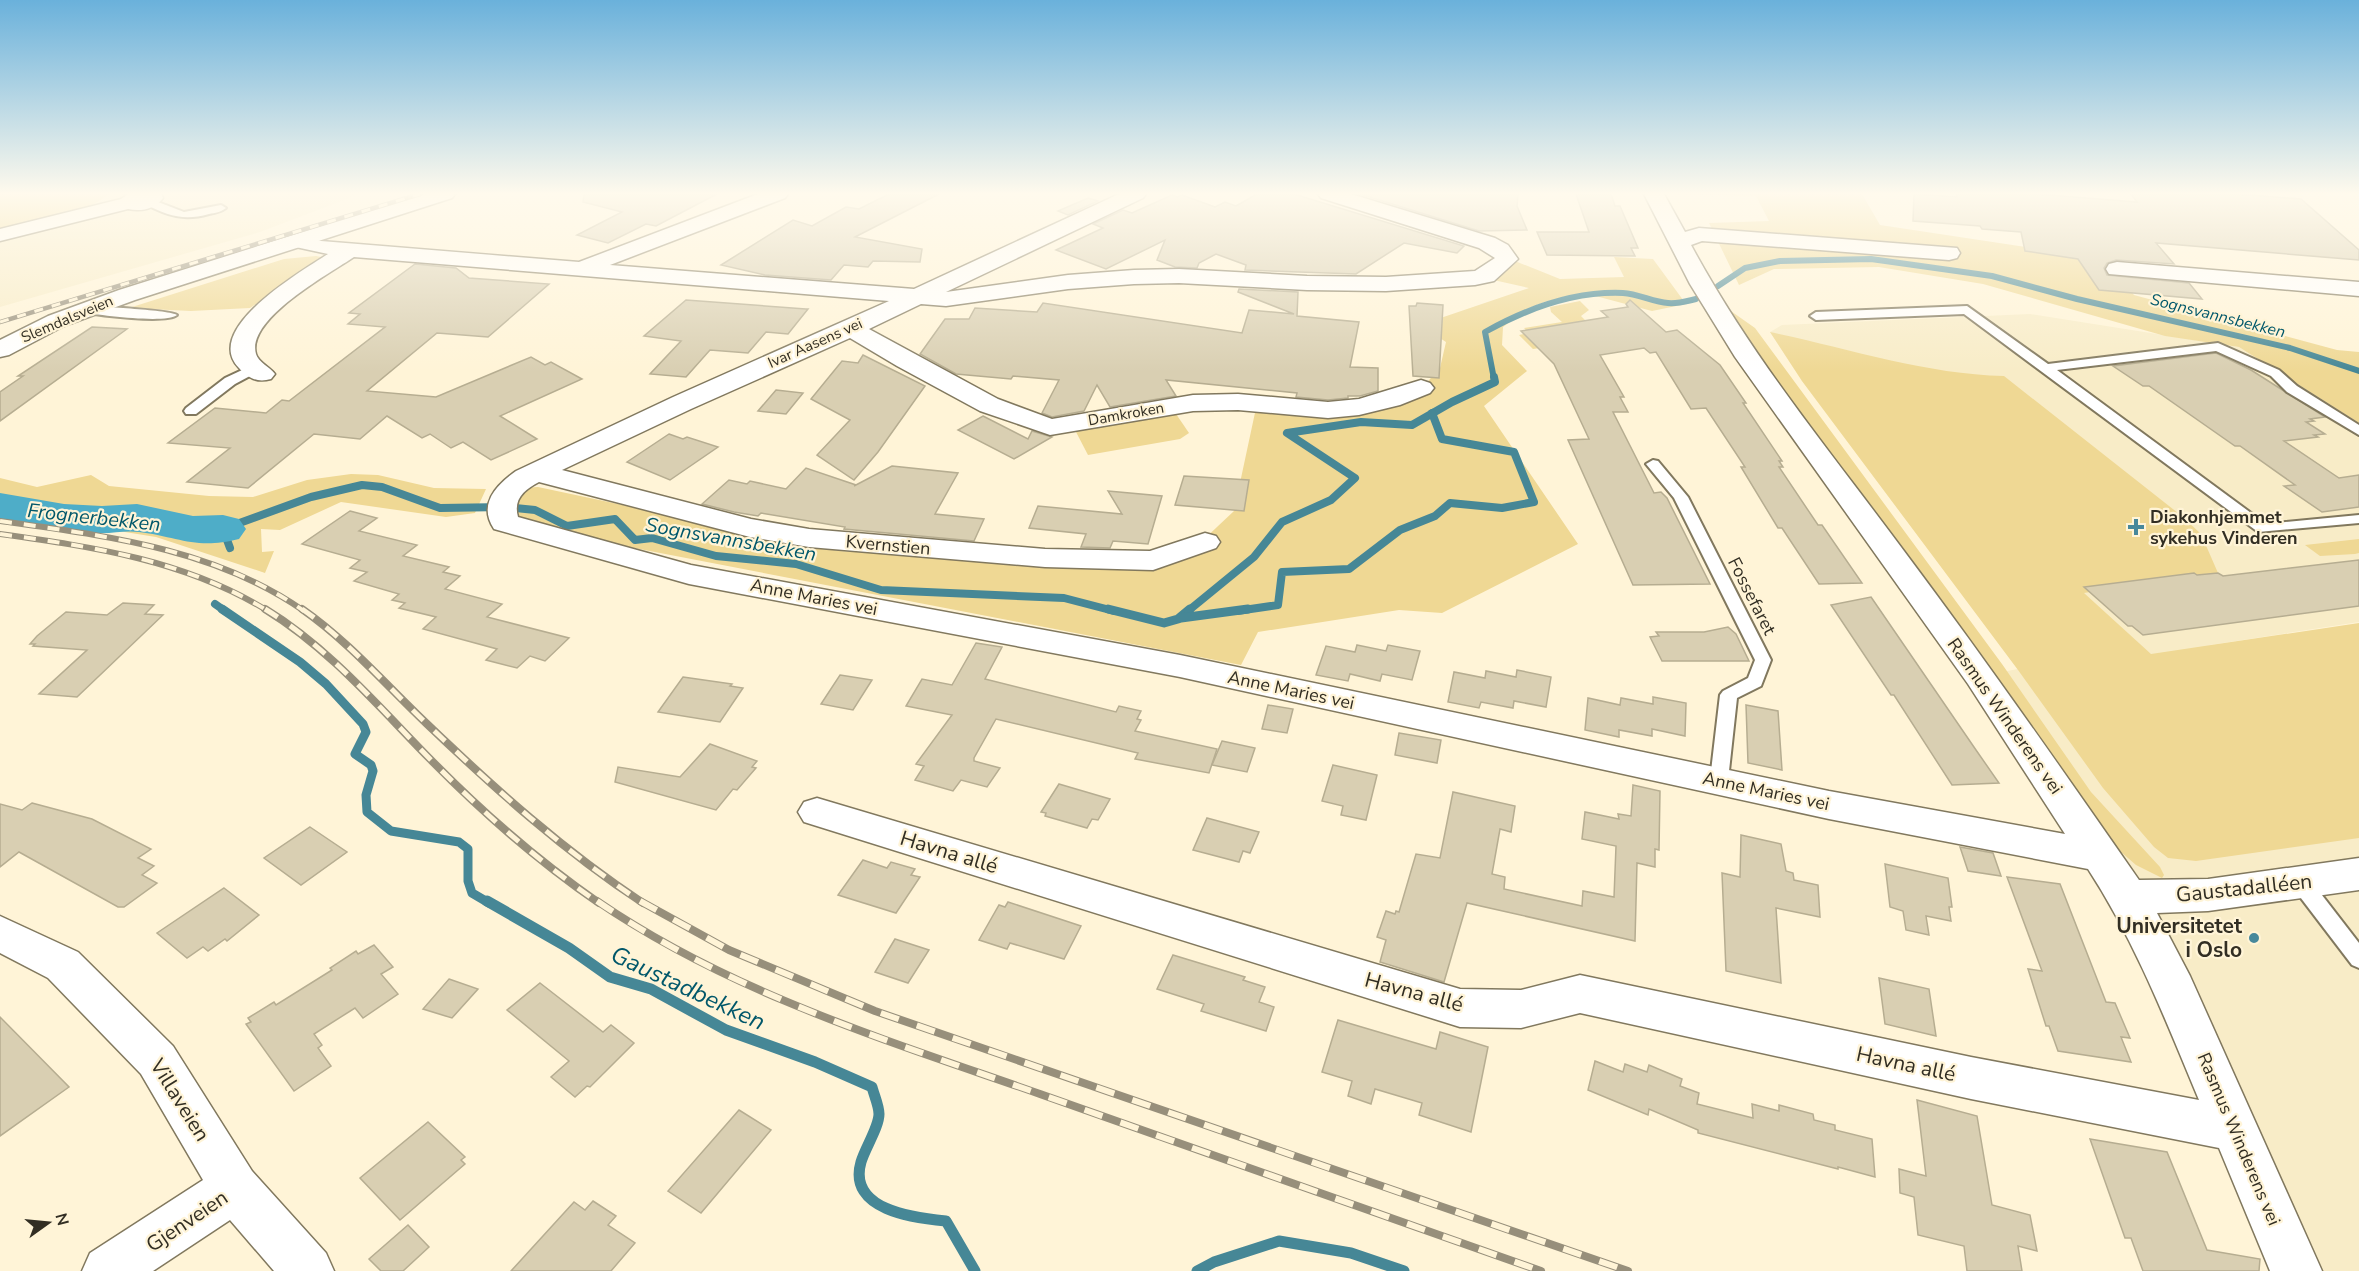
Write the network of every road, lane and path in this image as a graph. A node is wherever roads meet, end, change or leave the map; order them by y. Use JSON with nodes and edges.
{"nodes":[{"id":1,"x":261,"y":253,"type":"edge"},
{"id":2,"x":345,"y":253,"type":"edge"},
{"id":3,"x":392,"y":253,"type":"edge"},
{"id":4,"x":619,"y":253,"type":"edge"},
{"id":5,"x":1009,"y":253,"type":"edge"},
{"id":6,"x":1502,"y":253,"type":"edge"},
{"id":7,"x":1686,"y":253,"type":"edge"},
{"id":8,"x":580,"y":268,"type":"junction"},
{"id":9,"x":2117,"y":269,"type":"dead end"},
{"id":10,"x":2359,"y":289,"type":"edge"},
{"id":11,"x":918,"y":296,"type":"junction"},
{"id":12,"x":87,"y":309,"type":"junction"},
{"id":13,"x":171,"y":315,"type":"dead end"},
{"id":14,"x":1816,"y":316,"type":"dead end"},
{"id":15,"x":851,"y":328,"type":"junction"},
{"id":16,"x":0,"y":350,"type":"edge"},
{"id":17,"x":2044,"y":368,"type":"junction"},
{"id":18,"x":259,"y":371,"type":"joint"},
{"id":19,"x":1420,"y":388,"type":"dead end"},
{"id":20,"x":190,"y":411,"type":"dead end"},
{"id":21,"x":2359,"y":430,"type":"edge"},
{"id":22,"x":1653,"y":464,"type":"dead end"},
{"id":23,"x":539,"y":473,"type":"junction"},
{"id":24,"x":501,"y":507,"type":"joint"},
{"id":25,"x":2359,"y":519,"type":"edge"},
{"id":26,"x":1205,"y":542,"type":"dead end"},
{"id":27,"x":1719,"y":780,"type":"junction"},
{"id":28,"x":817,"y":812,"type":"dead end"},
{"id":29,"x":2100,"y":856,"type":"junction"},
{"id":30,"x":2359,"y":874,"type":"edge"},
{"id":31,"x":2301,"y":883,"type":"junction"},
{"id":32,"x":2128,"y":897,"type":"junction"},
{"id":33,"x":0,"y":933,"type":"edge"},
{"id":34,"x":2359,"y":959,"type":"edge"},
{"id":35,"x":2236,"y":1129,"type":"junction"},
{"id":36,"x":235,"y":1188,"type":"junction"},
{"id":37,"x":108,"y":1271,"type":"edge"},
{"id":38,"x":308,"y":1271,"type":"edge"},
{"id":39,"x":2296,"y":1271,"type":"edge"}],
"edges":[{"from":1,"to":12,"type":"street","name":"Slemdalsveien"},
{"from":2,"to":18,"type":"street"},
{"from":3,"to":8,"type":"street"},
{"from":4,"to":8,"type":"street"},
{"from":5,"to":11,"type":"street","name":"Ivar Aasens vei"},
{"from":6,"to":11,"type":"street"},
{"from":7,"to":29,"type":"street","name":"Rasmus Winderens vei"},
{"from":8,"to":11,"type":"street"},
{"from":9,"to":10,"type":"street"},
{"from":11,"to":15,"type":"street","name":"Ivar Aasens vei"},
{"from":12,"to":13,"type":"lane"},
{"from":12,"to":16,"type":"street","name":"Slemdalsveien"},
{"from":14,"to":17,"type":"lane"},
{"from":15,"to":19,"type":"street","name":"Damkroken"},
{"from":15,"to":23,"type":"street","name":"Ivar Aasens vei"},
{"from":17,"to":21,"type":"lane"},
{"from":17,"to":25,"type":"lane"},
{"from":18,"to":20,"type":"lane"},
{"from":22,"to":27,"type":"lane","name":"Fossefaret"},
{"from":23,"to":24,"type":"street","name":"Ivar Aasens vei"},
{"from":23,"to":26,"type":"street","name":"Kvernstien"},
{"from":24,"to":27,"type":"street","name":"Anne Maries vei"},
{"from":27,"to":29,"type":"street","name":"Anne Maries vei"},
{"from":28,"to":35,"type":"street","name":"Havna allé"},
{"from":29,"to":32,"type":"street","name":"Rasmus Winderens vei"},
{"from":30,"to":31,"type":"street","name":"Gaustadalléen"},
{"from":31,"to":32,"type":"street","name":"Gaustadalléen"},
{"from":31,"to":34,"type":"lane"},
{"from":32,"to":35,"type":"street","name":"Rasmus Winderens vei"},
{"from":33,"to":36,"type":"street","name":"Villaveien"},
{"from":35,"to":39,"type":"street","name":"Rasmus Winderens vei"},
{"from":36,"to":37,"type":"street","name":"Gjenveien"},
{"from":36,"to":38,"type":"street","name":"Villaveien"}]}
